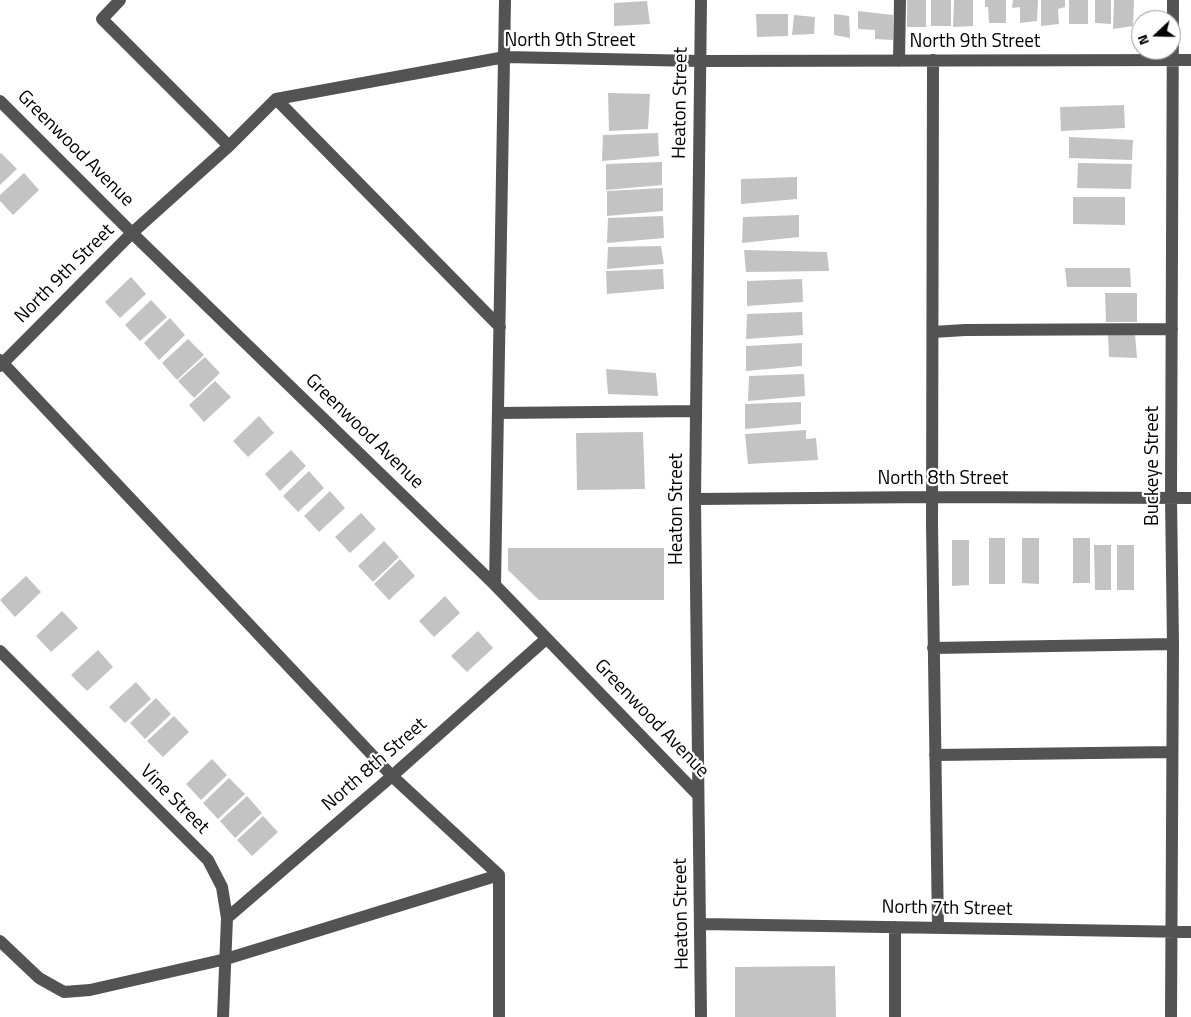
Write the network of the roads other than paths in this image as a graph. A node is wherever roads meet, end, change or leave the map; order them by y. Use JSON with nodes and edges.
{"nodes":[{"id":1,"x":120,"y":0,"type":"edge"},
{"id":2,"x":505,"y":0,"type":"edge"},
{"id":3,"x":701,"y":0,"type":"edge"},
{"id":4,"x":900,"y":0,"type":"edge"},
{"id":5,"x":505,"y":57,"type":"junction"},
{"id":6,"x":1131,"y":59,"type":"edge"},
{"id":7,"x":933,"y":60,"type":"junction"},
{"id":8,"x":1174,"y":60,"type":"edge"},
{"id":9,"x":700,"y":61,"type":"junction"},
{"id":10,"x":899,"y":61,"type":"junction"},
{"id":11,"x":276,"y":99,"type":"junction"},
{"id":12,"x":0,"y":101,"type":"edge"},
{"id":13,"x":229,"y":146,"type":"junction"},
{"id":14,"x":132,"y":233,"type":"junction"},
{"id":15,"x":500,"y":327,"type":"junction"},
{"id":16,"x":1172,"y":329,"type":"junction"},
{"id":17,"x":933,"y":332,"type":"junction"},
{"id":18,"x":1,"y":363,"type":"edge"},
{"id":19,"x":696,"y":411,"type":"junction"},
{"id":20,"x":498,"y":413,"type":"junction"},
{"id":21,"x":932,"y":497,"type":"junction"},
{"id":22,"x":1171,"y":498,"type":"junction"},
{"id":23,"x":1191,"y":498,"type":"edge"},
{"id":24,"x":695,"y":499,"type":"junction"},
{"id":25,"x":495,"y":585,"type":"junction"},
{"id":26,"x":546,"y":639,"type":"junction"},
{"id":27,"x":1173,"y":644,"type":"junction"},
{"id":28,"x":933,"y":648,"type":"junction"},
{"id":29,"x":0,"y":651,"type":"edge"},
{"id":30,"x":1172,"y":752,"type":"junction"},
{"id":31,"x":935,"y":755,"type":"junction"},
{"id":32,"x":392,"y":776,"type":"junction"},
{"id":33,"x":698,"y":795,"type":"junction"},
{"id":34,"x":499,"y":875,"type":"junction"},
{"id":35,"x":227,"y":918,"type":"junction"},
{"id":36,"x":702,"y":924,"type":"junction"},
{"id":37,"x":895,"y":927,"type":"junction"},
{"id":38,"x":938,"y":928,"type":"junction"},
{"id":39,"x":1172,"y":932,"type":"junction"},
{"id":40,"x":1191,"y":932,"type":"edge"},
{"id":41,"x":0,"y":940,"type":"edge"},
{"id":42,"x":226,"y":959,"type":"junction"},
{"id":43,"x":223,"y":1017,"type":"edge"},
{"id":44,"x":499,"y":1017,"type":"edge"},
{"id":45,"x":701,"y":1017,"type":"edge"},
{"id":46,"x":895,"y":1017,"type":"edge"},
{"id":47,"x":1172,"y":1017,"type":"edge"}],
"edges":[{"from":1,"to":13,"type":"street"},
{"from":2,"to":5,"type":"street"},
{"from":3,"to":9,"type":"street","name":"Heaton Street"},
{"from":4,"to":10,"type":"street"},
{"from":5,"to":9,"type":"street","name":"North 9th Street"},
{"from":5,"to":11,"type":"street","name":"North 9th Street"},
{"from":5,"to":15,"type":"street"},
{"from":6,"to":7,"type":"street","name":"North 9th Street"},
{"from":7,"to":10,"type":"street","name":"North 9th Street"},
{"from":7,"to":17,"type":"street"},
{"from":8,"to":16,"type":"street","name":"Buckeye Street"},
{"from":9,"to":10,"type":"street","name":"North 9th Street"},
{"from":9,"to":19,"type":"street","name":"Heaton Street"},
{"from":11,"to":13,"type":"street","name":"North 9th Street"},
{"from":11,"to":15,"type":"street"},
{"from":12,"to":14,"type":"street","name":"Greenwood Avenue"},
{"from":13,"to":14,"type":"street","name":"North 9th Street"},
{"from":14,"to":18,"type":"street","name":"North 9th Street"},
{"from":14,"to":25,"type":"street","name":"Greenwood Avenue"},
{"from":15,"to":20,"type":"street"},
{"from":16,"to":17,"type":"street"},
{"from":16,"to":22,"type":"street","name":"Buckeye Street"},
{"from":17,"to":21,"type":"street"},
{"from":18,"to":32,"type":"street"},
{"from":19,"to":20,"type":"street"},
{"from":19,"to":24,"type":"street","name":"Heaton Street"},
{"from":20,"to":25,"type":"street"},
{"from":21,"to":22,"type":"street","name":"North 8th Street"},
{"from":21,"to":24,"type":"street","name":"North 8th Street"},
{"from":21,"to":28,"type":"street"},
{"from":22,"to":23,"type":"street","name":"North 8th Street"},
{"from":22,"to":27,"type":"street","name":"Buckeye Street"},
{"from":24,"to":33,"type":"street","name":"Heaton Street"},
{"from":25,"to":26,"type":"street","name":"Greenwood Avenue"},
{"from":26,"to":32,"type":"street","name":"North 8th Street"},
{"from":26,"to":33,"type":"street","name":"Greenwood Avenue"},
{"from":27,"to":28,"type":"street"},
{"from":27,"to":30,"type":"street","name":"Buckeye Street"},
{"from":28,"to":31,"type":"street"},
{"from":29,"to":35,"type":"street","name":"Vine Street"},
{"from":30,"to":31,"type":"street"},
{"from":30,"to":39,"type":"street","name":"Buckeye Street"},
{"from":31,"to":38,"type":"street"},
{"from":32,"to":34,"type":"street"},
{"from":32,"to":35,"type":"street","name":"North 8th Street"},
{"from":33,"to":36,"type":"street","name":"Heaton Street"},
{"from":34,"to":42,"type":"street"},
{"from":34,"to":44,"type":"street"},
{"from":35,"to":42,"type":"street","name":"Vine Street"},
{"from":36,"to":37,"type":"street","name":"North 7th Street"},
{"from":36,"to":45,"type":"street","name":"Heaton Street"},
{"from":37,"to":38,"type":"street","name":"North 7th Street"},
{"from":37,"to":46,"type":"street"},
{"from":38,"to":39,"type":"street","name":"North 7th Street"},
{"from":39,"to":40,"type":"street","name":"North 7th Street"},
{"from":39,"to":47,"type":"street","name":"Buckeye Street"},
{"from":41,"to":42,"type":"street"},
{"from":42,"to":43,"type":"street","name":"Vine Street"}]}
